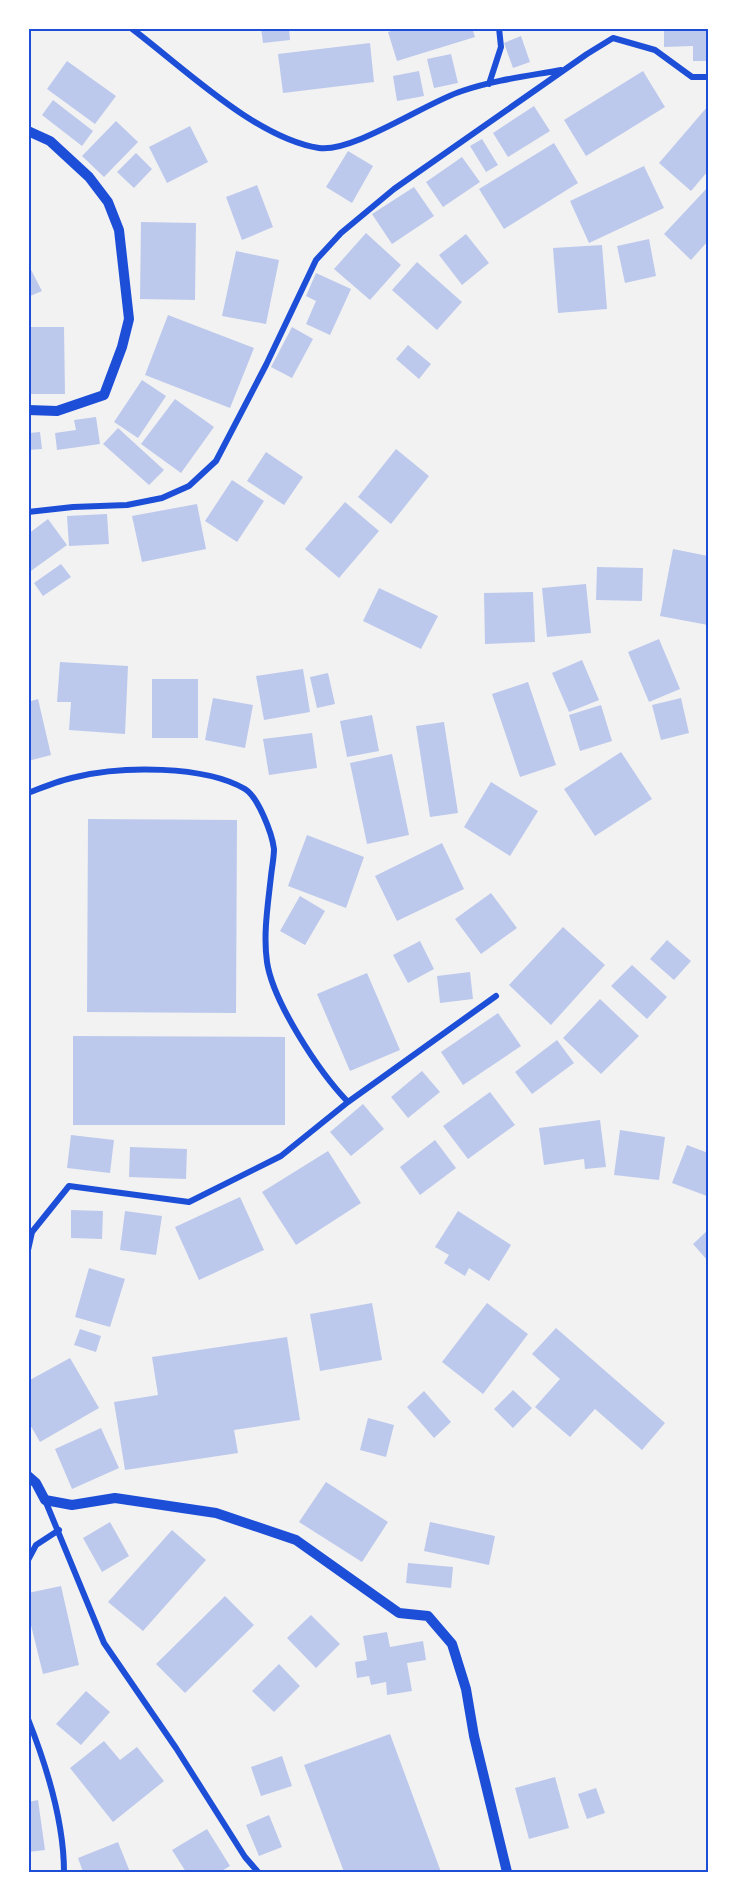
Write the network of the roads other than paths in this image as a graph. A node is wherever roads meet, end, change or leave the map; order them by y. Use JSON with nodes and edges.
{"nodes":[{"id":1,"x":131,"y":28,"type":"edge"},
{"id":2,"x":499,"y":28,"type":"edge"},
{"id":3,"x":564,"y":70,"type":"junction"},
{"id":4,"x":708,"y":77,"type":"edge"},
{"id":5,"x":489,"y":84,"type":"junction"},
{"id":6,"x":28,"y":131,"type":"edge"},
{"id":7,"x":28,"y":410,"type":"edge"},
{"id":8,"x":28,"y":512,"type":"edge"},
{"id":9,"x":28,"y":793,"type":"edge"},
{"id":10,"x":496,"y":996,"type":"dead end"},
{"id":11,"x":348,"y":1102,"type":"junction"},
{"id":12,"x":28,"y":1250,"type":"edge"},
{"id":13,"x":28,"y":1476,"type":"edge"},
{"id":14,"x":45,"y":1500,"type":"junction"},
{"id":15,"x":59,"y":1530,"type":"junction"},
{"id":16,"x":28,"y":1560,"type":"edge"},
{"id":17,"x":28,"y":1719,"type":"edge"},
{"id":18,"x":63,"y":1872,"type":"edge"},
{"id":19,"x":258,"y":1872,"type":"edge"},
{"id":20,"x":507,"y":1872,"type":"edge"}],
"edges":[{"from":1,"to":5,"type":"street"},
{"from":2,"to":5,"type":"street"},
{"from":3,"to":4,"type":"street"},
{"from":3,"to":5,"type":"street"},
{"from":3,"to":8,"type":"street"},
{"from":6,"to":7,"type":"street"},
{"from":9,"to":11,"type":"street"},
{"from":10,"to":11,"type":"street"},
{"from":11,"to":12,"type":"street"},
{"from":13,"to":14,"type":"street"},
{"from":14,"to":15,"type":"street"},
{"from":14,"to":20,"type":"street"},
{"from":15,"to":16,"type":"street"},
{"from":15,"to":19,"type":"street"},
{"from":17,"to":18,"type":"street"}]}
